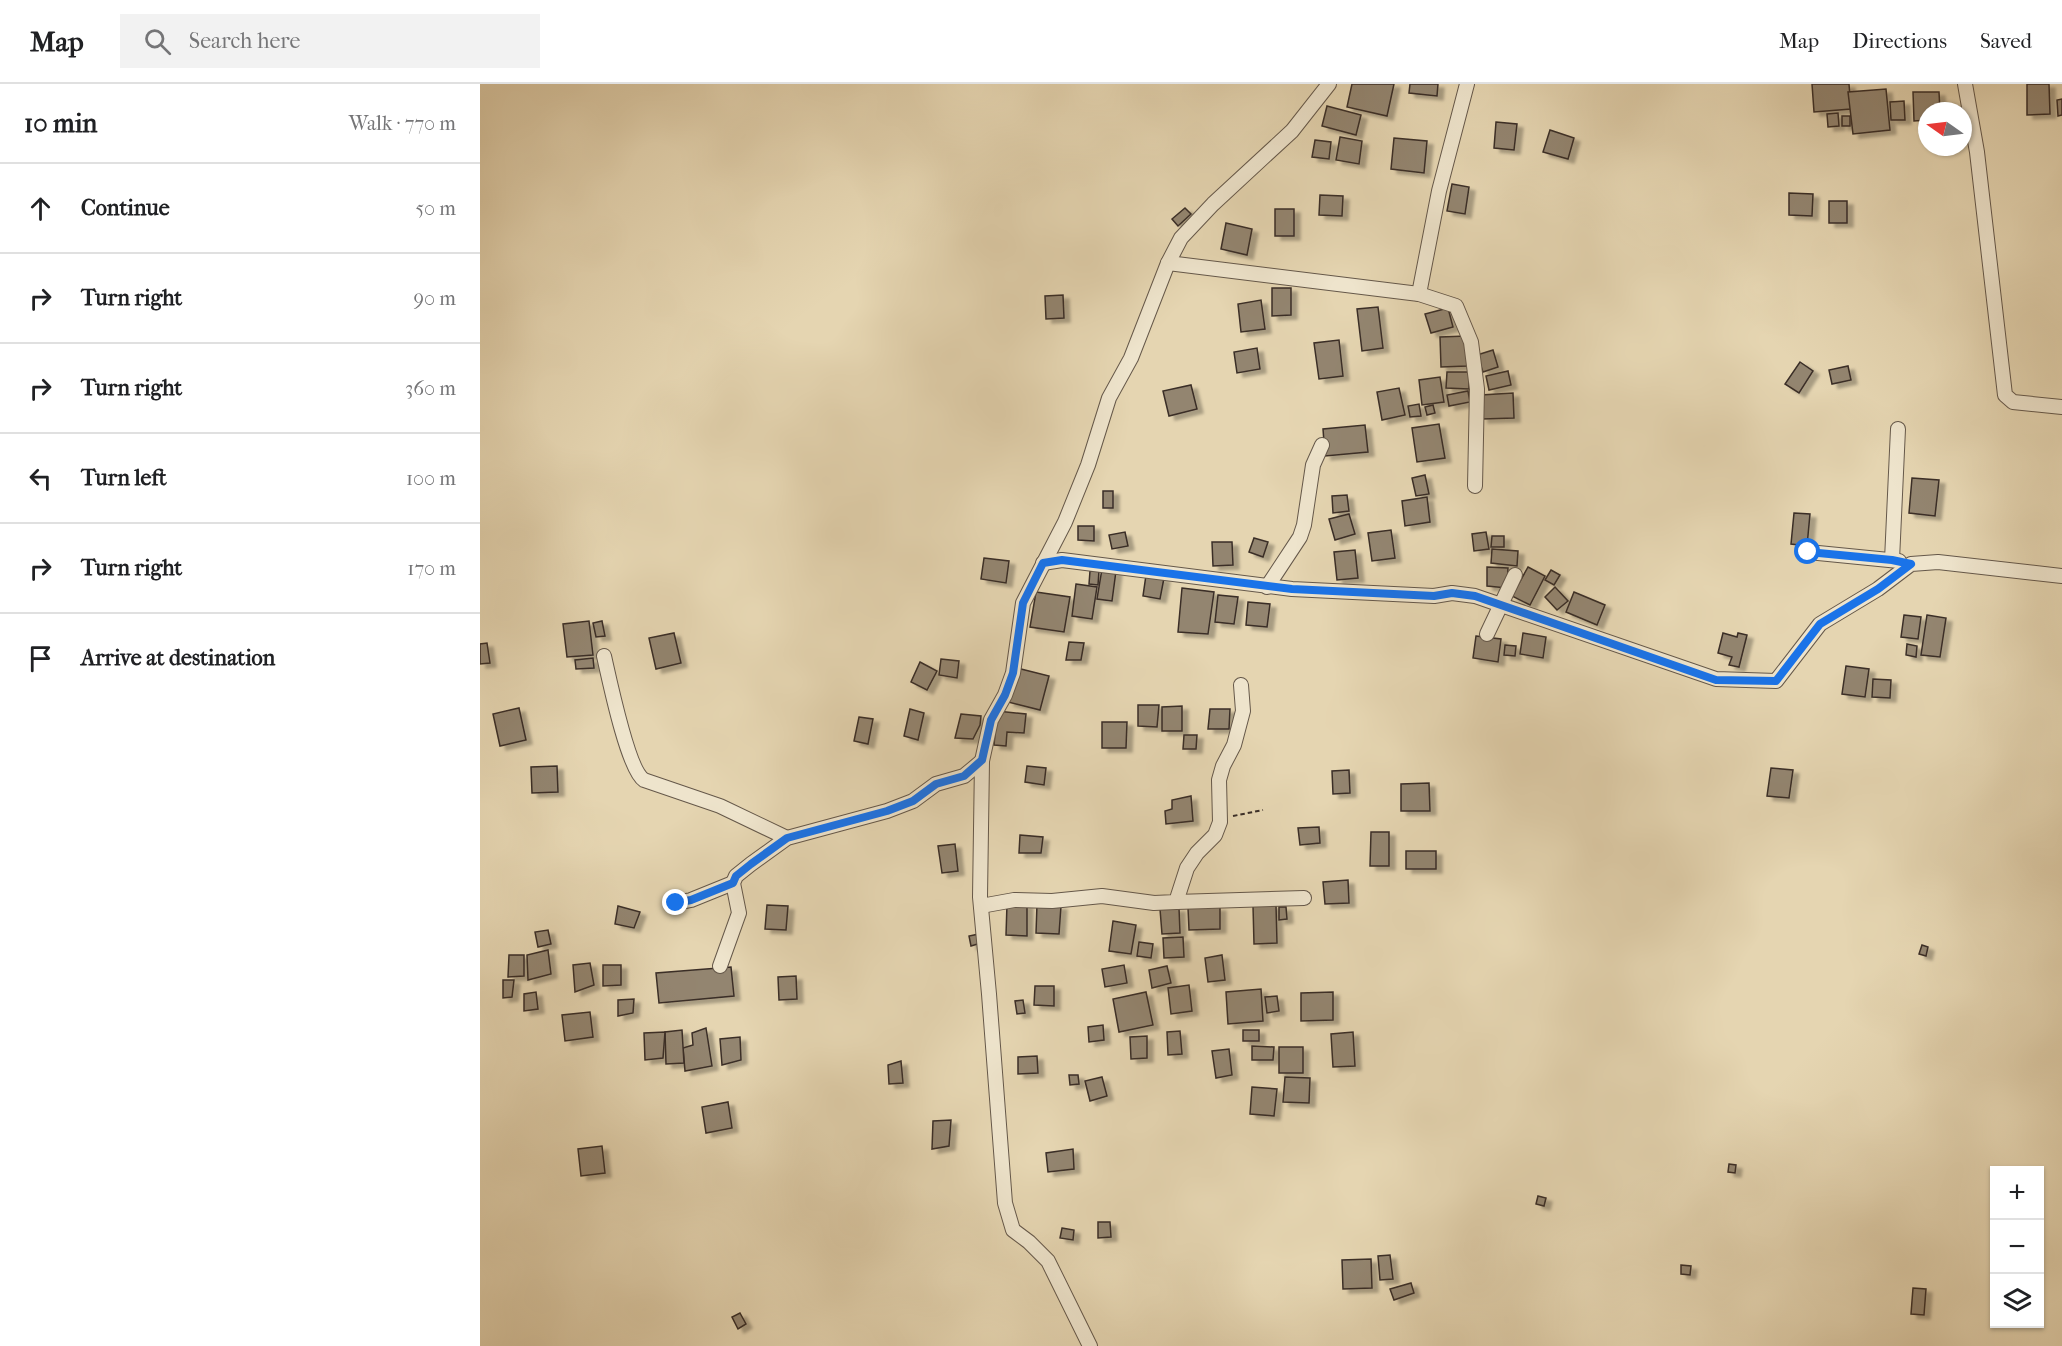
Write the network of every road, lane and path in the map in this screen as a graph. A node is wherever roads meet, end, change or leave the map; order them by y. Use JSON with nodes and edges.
{"nodes":[{"id":1,"x":1329,"y":84,"type":"edge"},
{"id":2,"x":1467,"y":84,"type":"edge"},
{"id":3,"x":1965,"y":84,"type":"edge"},
{"id":4,"x":1168,"y":263,"type":"junction"},
{"id":5,"x":1419,"y":294,"type":"junction"},
{"id":6,"x":2062,"y":406,"type":"edge"},
{"id":7,"x":1898,"y":429,"type":"dead end"},
{"id":8,"x":1322,"y":445,"type":"dead end"},
{"id":9,"x":1475,"y":486,"type":"dead end"},
{"id":10,"x":1808,"y":552,"type":"dead end"},
{"id":11,"x":1892,"y":560,"type":"junction"},
{"id":12,"x":1043,"y":563,"type":"junction"},
{"id":13,"x":1911,"y":564,"type":"junction"},
{"id":14,"x":1515,"y":575,"type":"dead end"},
{"id":15,"x":2062,"y":576,"type":"edge"},
{"id":16,"x":1267,"y":587,"type":"junction"},
{"id":17,"x":1500,"y":606,"type":"junction"},
{"id":18,"x":1487,"y":634,"type":"dead end"},
{"id":19,"x":604,"y":656,"type":"dead end"},
{"id":20,"x":1241,"y":685,"type":"dead end"},
{"id":21,"x":982,"y":760,"type":"junction"},
{"id":22,"x":1263,"y":810,"type":"dead end"},
{"id":23,"x":1220,"y":822,"type":"junction"},
{"id":24,"x":787,"y":838,"type":"junction"},
{"id":25,"x":733,"y":883,"type":"junction"},
{"id":26,"x":1304,"y":898,"type":"dead end"},
{"id":27,"x":1176,"y":902,"type":"junction"},
{"id":28,"x":676,"y":903,"type":"dead end"},
{"id":29,"x":981,"y":906,"type":"junction"},
{"id":30,"x":720,"y":966,"type":"dead end"},
{"id":31,"x":1090,"y":1346,"type":"edge"}],
"edges":[{"from":1,"to":4,"type":"street"},
{"from":2,"to":5,"type":"street"},
{"from":3,"to":6,"type":"street"},
{"from":4,"to":5,"type":"street"},
{"from":4,"to":12,"type":"street"},
{"from":5,"to":9,"type":"street"},
{"from":7,"to":11,"type":"street"},
{"from":8,"to":16,"type":"street"},
{"from":10,"to":11,"type":"street"},
{"from":11,"to":13,"type":"street"},
{"from":12,"to":16,"type":"street"},
{"from":12,"to":21,"type":"street"},
{"from":13,"to":15,"type":"street"},
{"from":13,"to":17,"type":"street"},
{"from":14,"to":17,"type":"street"},
{"from":16,"to":17,"type":"street"},
{"from":17,"to":18,"type":"street"},
{"from":19,"to":24,"type":"street"},
{"from":20,"to":23,"type":"street"},
{"from":21,"to":24,"type":"street"},
{"from":21,"to":29,"type":"street"},
{"from":22,"to":23,"type":"path"},
{"from":23,"to":27,"type":"street"},
{"from":24,"to":25,"type":"street"},
{"from":25,"to":28,"type":"street"},
{"from":25,"to":30,"type":"street"},
{"from":26,"to":27,"type":"street"},
{"from":27,"to":29,"type":"street"},
{"from":29,"to":31,"type":"street"}]}
